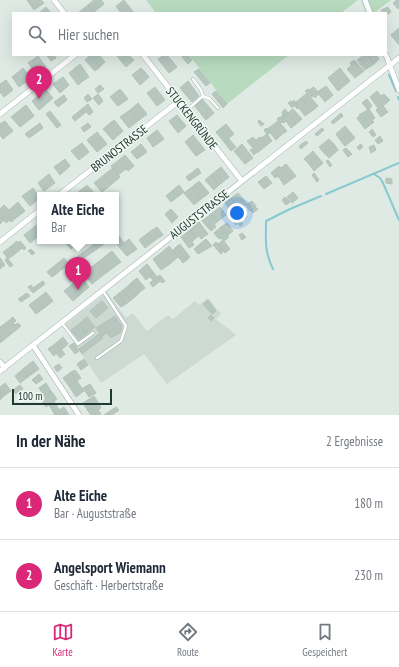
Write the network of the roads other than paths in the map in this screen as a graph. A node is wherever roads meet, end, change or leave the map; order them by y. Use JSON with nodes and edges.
{"nodes":[{"id":1,"x":54,"y":0,"type":"edge"},
{"id":2,"x":365,"y":0,"type":"edge"},
{"id":3,"x":63,"y":12,"type":"edge"},
{"id":4,"x":370,"y":12,"type":"edge"},
{"id":5,"x":74,"y":56,"type":"edge"},
{"id":6,"x":143,"y":56,"type":"edge"},
{"id":7,"x":386,"y":56,"type":"edge"},
{"id":8,"x":399,"y":58,"type":"edge"},
{"id":9,"x":390,"y":66,"type":"junction"},
{"id":10,"x":193,"y":79,"type":"dead end"},
{"id":11,"x":399,"y":90,"type":"edge"},
{"id":12,"x":203,"y":96,"type":"junction"},
{"id":13,"x":179,"y":101,"type":"junction"},
{"id":14,"x":218,"y":108,"type":"dead end"},
{"id":15,"x":186,"y":110,"type":"junction"},
{"id":16,"x":0,"y":114,"type":"edge"},
{"id":17,"x":242,"y":181,"type":"junction"},
{"id":18,"x":63,"y":192,"type":"edge"},
{"id":19,"x":37,"y":212,"type":"edge"},
{"id":20,"x":0,"y":242,"type":"edge"},
{"id":21,"x":102,"y":291,"type":"junction"},
{"id":22,"x":62,"y":322,"type":"junction"},
{"id":23,"x":93,"y":333,"type":"dead end"},
{"id":24,"x":33,"y":346,"type":"junction"},
{"id":25,"x":98,"y":358,"type":"dead end"},
{"id":26,"x":0,"y":362,"type":"edge"},
{"id":27,"x":2,"y":370,"type":"edge"},
{"id":28,"x":79,"y":415,"type":"edge"}],
"edges":[{"from":1,"to":3,"type":"street"},
{"from":2,"to":4,"type":"street"},
{"from":5,"to":16,"type":"street"},
{"from":6,"to":13,"type":"street","name":"STUCKENGRÜNDE"},
{"from":7,"to":9,"type":"street"},
{"from":8,"to":9,"type":"street","name":"AUGUSTSTRASSE"},
{"from":9,"to":11,"type":"street"},
{"from":9,"to":17,"type":"street","name":"AUGUSTSTRASSE"},
{"from":10,"to":12,"type":"lane"},
{"from":12,"to":14,"type":"lane"},
{"from":12,"to":15,"type":"lane"},
{"from":13,"to":15,"type":"street","name":"STUCKENGRÜNDE"},
{"from":13,"to":18,"type":"street","name":"BRUNOSTRASSE"},
{"from":15,"to":17,"type":"street","name":"STUCKENGRÜNDE"},
{"from":17,"to":21,"type":"street","name":"AUGUSTSTRASSE"},
{"from":19,"to":20,"type":"street"},
{"from":21,"to":22,"type":"street","name":"AUGUSTSTRASSE"},
{"from":21,"to":25,"type":"lane"},
{"from":22,"to":23,"type":"lane"},
{"from":22,"to":24,"type":"street","name":"AUGUSTSTRASSE"},
{"from":24,"to":27,"type":"street","name":"AUGUSTSTRASSE"},
{"from":24,"to":28,"type":"street"},
{"from":26,"to":27,"type":"street"}]}
